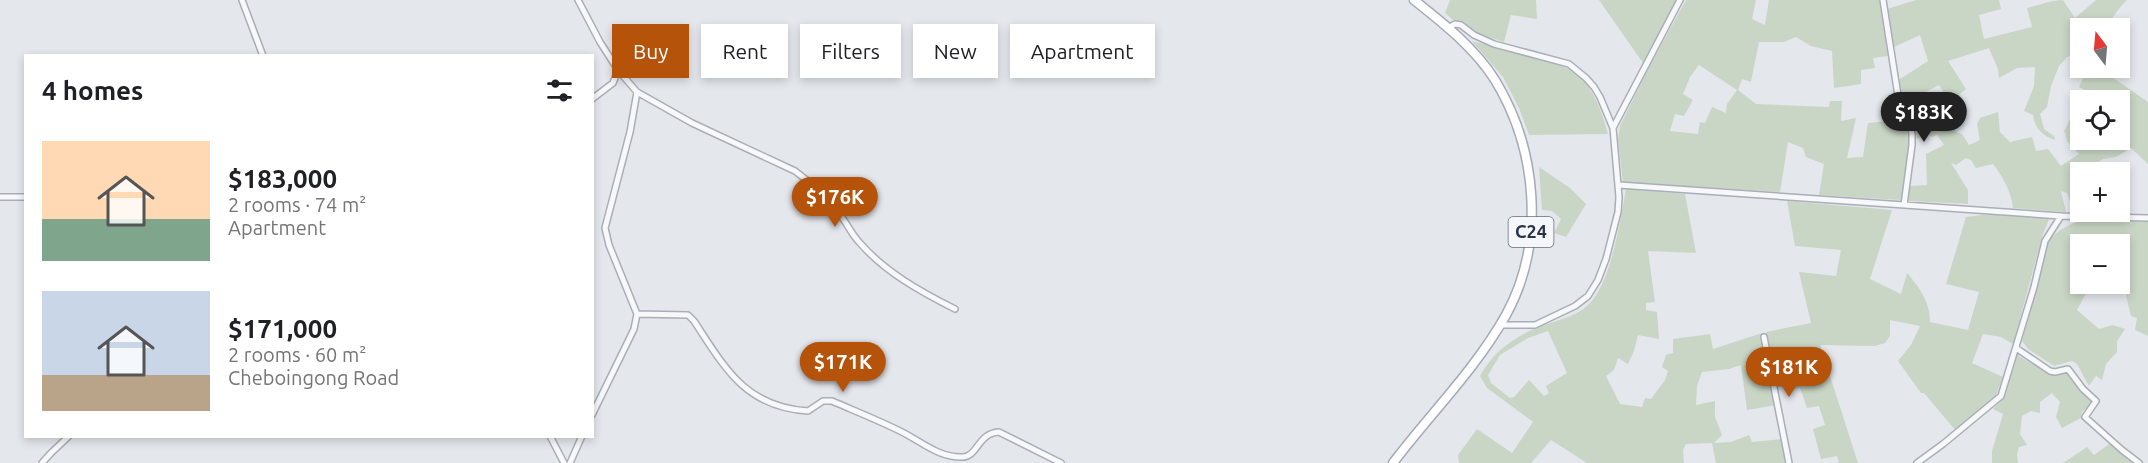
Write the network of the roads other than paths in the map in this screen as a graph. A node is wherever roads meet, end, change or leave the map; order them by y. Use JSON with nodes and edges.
{"nodes":[{"id":1,"x":242,"y":0,"type":"edge"},
{"id":2,"x":578,"y":0,"type":"edge"},
{"id":3,"x":1414,"y":0,"type":"edge"},
{"id":4,"x":1680,"y":0,"type":"edge"},
{"id":5,"x":1883,"y":0,"type":"edge"},
{"id":6,"x":1448,"y":27,"type":"junction"},
{"id":7,"x":262,"y":54,"type":"edge"},
{"id":8,"x":612,"y":60,"type":"edge"},
{"id":9,"x":615,"y":78,"type":"edge"},
{"id":10,"x":625,"y":78,"type":"edge"},
{"id":11,"x":637,"y":92,"type":"junction"},
{"id":12,"x":594,"y":97,"type":"edge"},
{"id":13,"x":1613,"y":128,"type":"junction"},
{"id":14,"x":1619,"y":185,"type":"junction"},
{"id":15,"x":0,"y":197,"type":"edge"},
{"id":16,"x":24,"y":197,"type":"edge"},
{"id":17,"x":1904,"y":205,"type":"junction"},
{"id":18,"x":2061,"y":216,"type":"junction"},
{"id":19,"x":2148,"y":218,"type":"edge"},
{"id":20,"x":955,"y":309,"type":"dead end"},
{"id":21,"x":637,"y":314,"type":"junction"},
{"id":22,"x":1499,"y":326,"type":"junction"},
{"id":23,"x":1764,"y":337,"type":"dead end"},
{"id":24,"x":2016,"y":348,"type":"junction"},
{"id":25,"x":594,"y":411,"type":"edge"},
{"id":26,"x":67,"y":438,"type":"edge"},
{"id":27,"x":551,"y":438,"type":"edge"},
{"id":28,"x":581,"y":438,"type":"edge"},
{"id":29,"x":42,"y":463,"type":"edge"},
{"id":30,"x":564,"y":463,"type":"edge"},
{"id":31,"x":570,"y":463,"type":"edge"},
{"id":32,"x":1061,"y":463,"type":"edge"},
{"id":33,"x":1393,"y":463,"type":"edge"},
{"id":34,"x":1790,"y":463,"type":"edge"},
{"id":35,"x":1917,"y":463,"type":"edge"},
{"id":36,"x":2139,"y":463,"type":"edge"}],
"edges":[{"from":1,"to":7,"type":"street"},
{"from":2,"to":8,"type":"street"},
{"from":3,"to":6,"type":"main road","number":"C24"},
{"from":4,"to":13,"type":"street"},
{"from":5,"to":17,"type":"street"},
{"from":6,"to":13,"type":"street"},
{"from":6,"to":22,"type":"main road","number":"C24"},
{"from":9,"to":12,"type":"street"},
{"from":10,"to":11,"type":"street"},
{"from":11,"to":20,"type":"street"},
{"from":11,"to":21,"type":"street"},
{"from":13,"to":14,"type":"street"},
{"from":14,"to":17,"type":"street"},
{"from":14,"to":22,"type":"street"},
{"from":15,"to":16,"type":"street"},
{"from":17,"to":18,"type":"street"},
{"from":18,"to":19,"type":"street"},
{"from":18,"to":24,"type":"street"},
{"from":21,"to":25,"type":"street"},
{"from":21,"to":32,"type":"street"},
{"from":22,"to":33,"type":"main road","number":"C24"},
{"from":23,"to":34,"type":"street"},
{"from":24,"to":35,"type":"street"},
{"from":24,"to":36,"type":"street"},
{"from":26,"to":29,"type":"street"},
{"from":27,"to":30,"type":"street"},
{"from":28,"to":31,"type":"street"}]}
